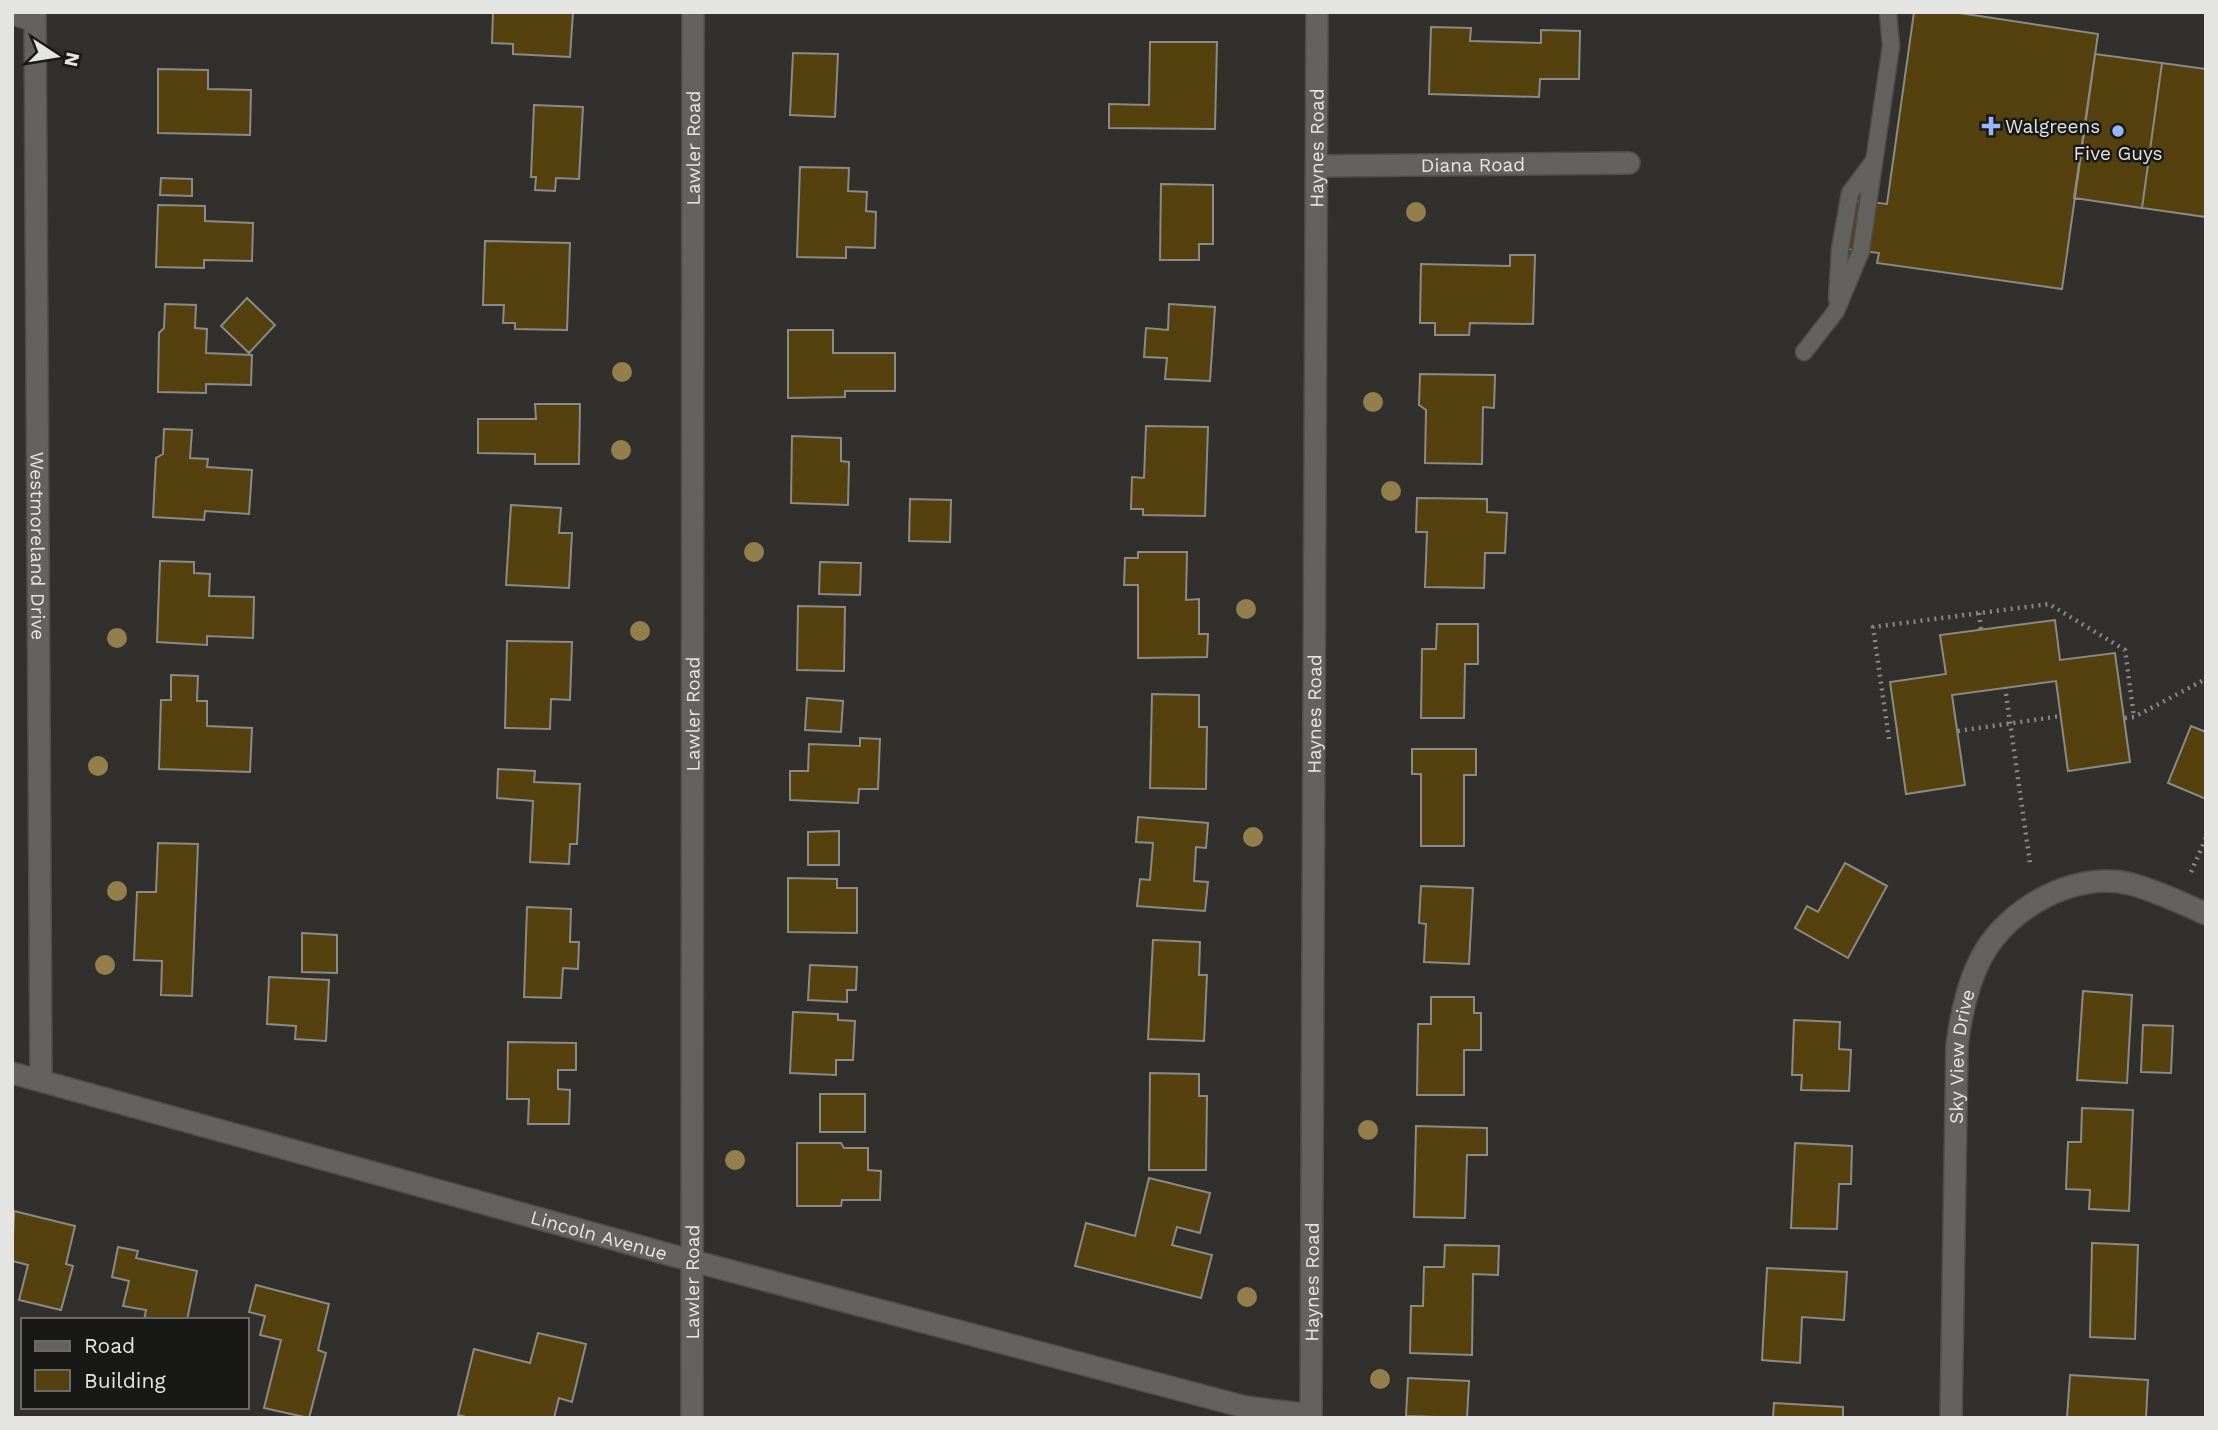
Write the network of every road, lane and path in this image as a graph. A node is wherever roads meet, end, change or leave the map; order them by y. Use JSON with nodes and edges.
{"nodes":[{"id":1,"x":693,"y":12,"type":"edge"},
{"id":2,"x":1317,"y":12,"type":"edge"},
{"id":3,"x":1888,"y":12,"type":"edge"},
{"id":4,"x":12,"y":14,"type":"edge"},
{"id":5,"x":35,"y":16,"type":"edge"},
{"id":6,"x":1629,"y":163,"type":"dead end"},
{"id":7,"x":1317,"y":166,"type":"junction"},
{"id":8,"x":1804,"y":352,"type":"dead end"},
{"id":9,"x":1979,"y":614,"type":"junction"},
{"id":10,"x":1981,"y":629,"type":"dead end"},
{"id":11,"x":2206,"y":679,"type":"edge"},
{"id":12,"x":2005,"y":687,"type":"dead end"},
{"id":13,"x":2061,"y":716,"type":"dead end"},
{"id":14,"x":2134,"y":717,"type":"junction"},
{"id":15,"x":2125,"y":718,"type":"dead end"},
{"id":16,"x":2010,"y":723,"type":"junction"},
{"id":17,"x":1958,"y":731,"type":"dead end"},
{"id":18,"x":1889,"y":739,"type":"dead end"},
{"id":19,"x":2206,"y":838,"type":"edge"},
{"id":20,"x":2030,"y":863,"type":"dead end"},
{"id":21,"x":2191,"y":872,"type":"dead end"},
{"id":22,"x":2206,"y":915,"type":"edge"},
{"id":23,"x":12,"y":1073,"type":"edge"},
{"id":24,"x":41,"y":1080,"type":"junction"},
{"id":25,"x":693,"y":1261,"type":"junction"},
{"id":26,"x":1311,"y":1416,"type":"edge"},
{"id":27,"x":692,"y":1418,"type":"edge"},
{"id":28,"x":1951,"y":1418,"type":"edge"}],
"edges":[{"from":1,"to":25,"type":"street","name":"Lawler Road"},
{"from":2,"to":7,"type":"street","name":"Haynes Road"},
{"from":3,"to":8,"type":"lane"},
{"from":4,"to":5,"type":"street"},
{"from":5,"to":24,"type":"street","name":"Westmoreland Drive"},
{"from":6,"to":7,"type":"street","name":"Diana Road"},
{"from":7,"to":26,"type":"street","name":"Haynes Road"},
{"from":9,"to":10,"type":"path"},
{"from":9,"to":14,"type":"path"},
{"from":9,"to":18,"type":"path"},
{"from":11,"to":14,"type":"path"},
{"from":12,"to":16,"type":"path"},
{"from":13,"to":16,"type":"path"},
{"from":14,"to":15,"type":"path"},
{"from":16,"to":17,"type":"path"},
{"from":16,"to":20,"type":"path"},
{"from":19,"to":21,"type":"path"},
{"from":22,"to":28,"type":"street","name":"Sky View Drive"},
{"from":23,"to":24,"type":"street","name":"Lincoln Avenue"},
{"from":24,"to":25,"type":"street","name":"Lincoln Avenue"},
{"from":25,"to":26,"type":"street","name":"Lincoln Avenue"},
{"from":25,"to":27,"type":"street","name":"Lawler Road"}]}
